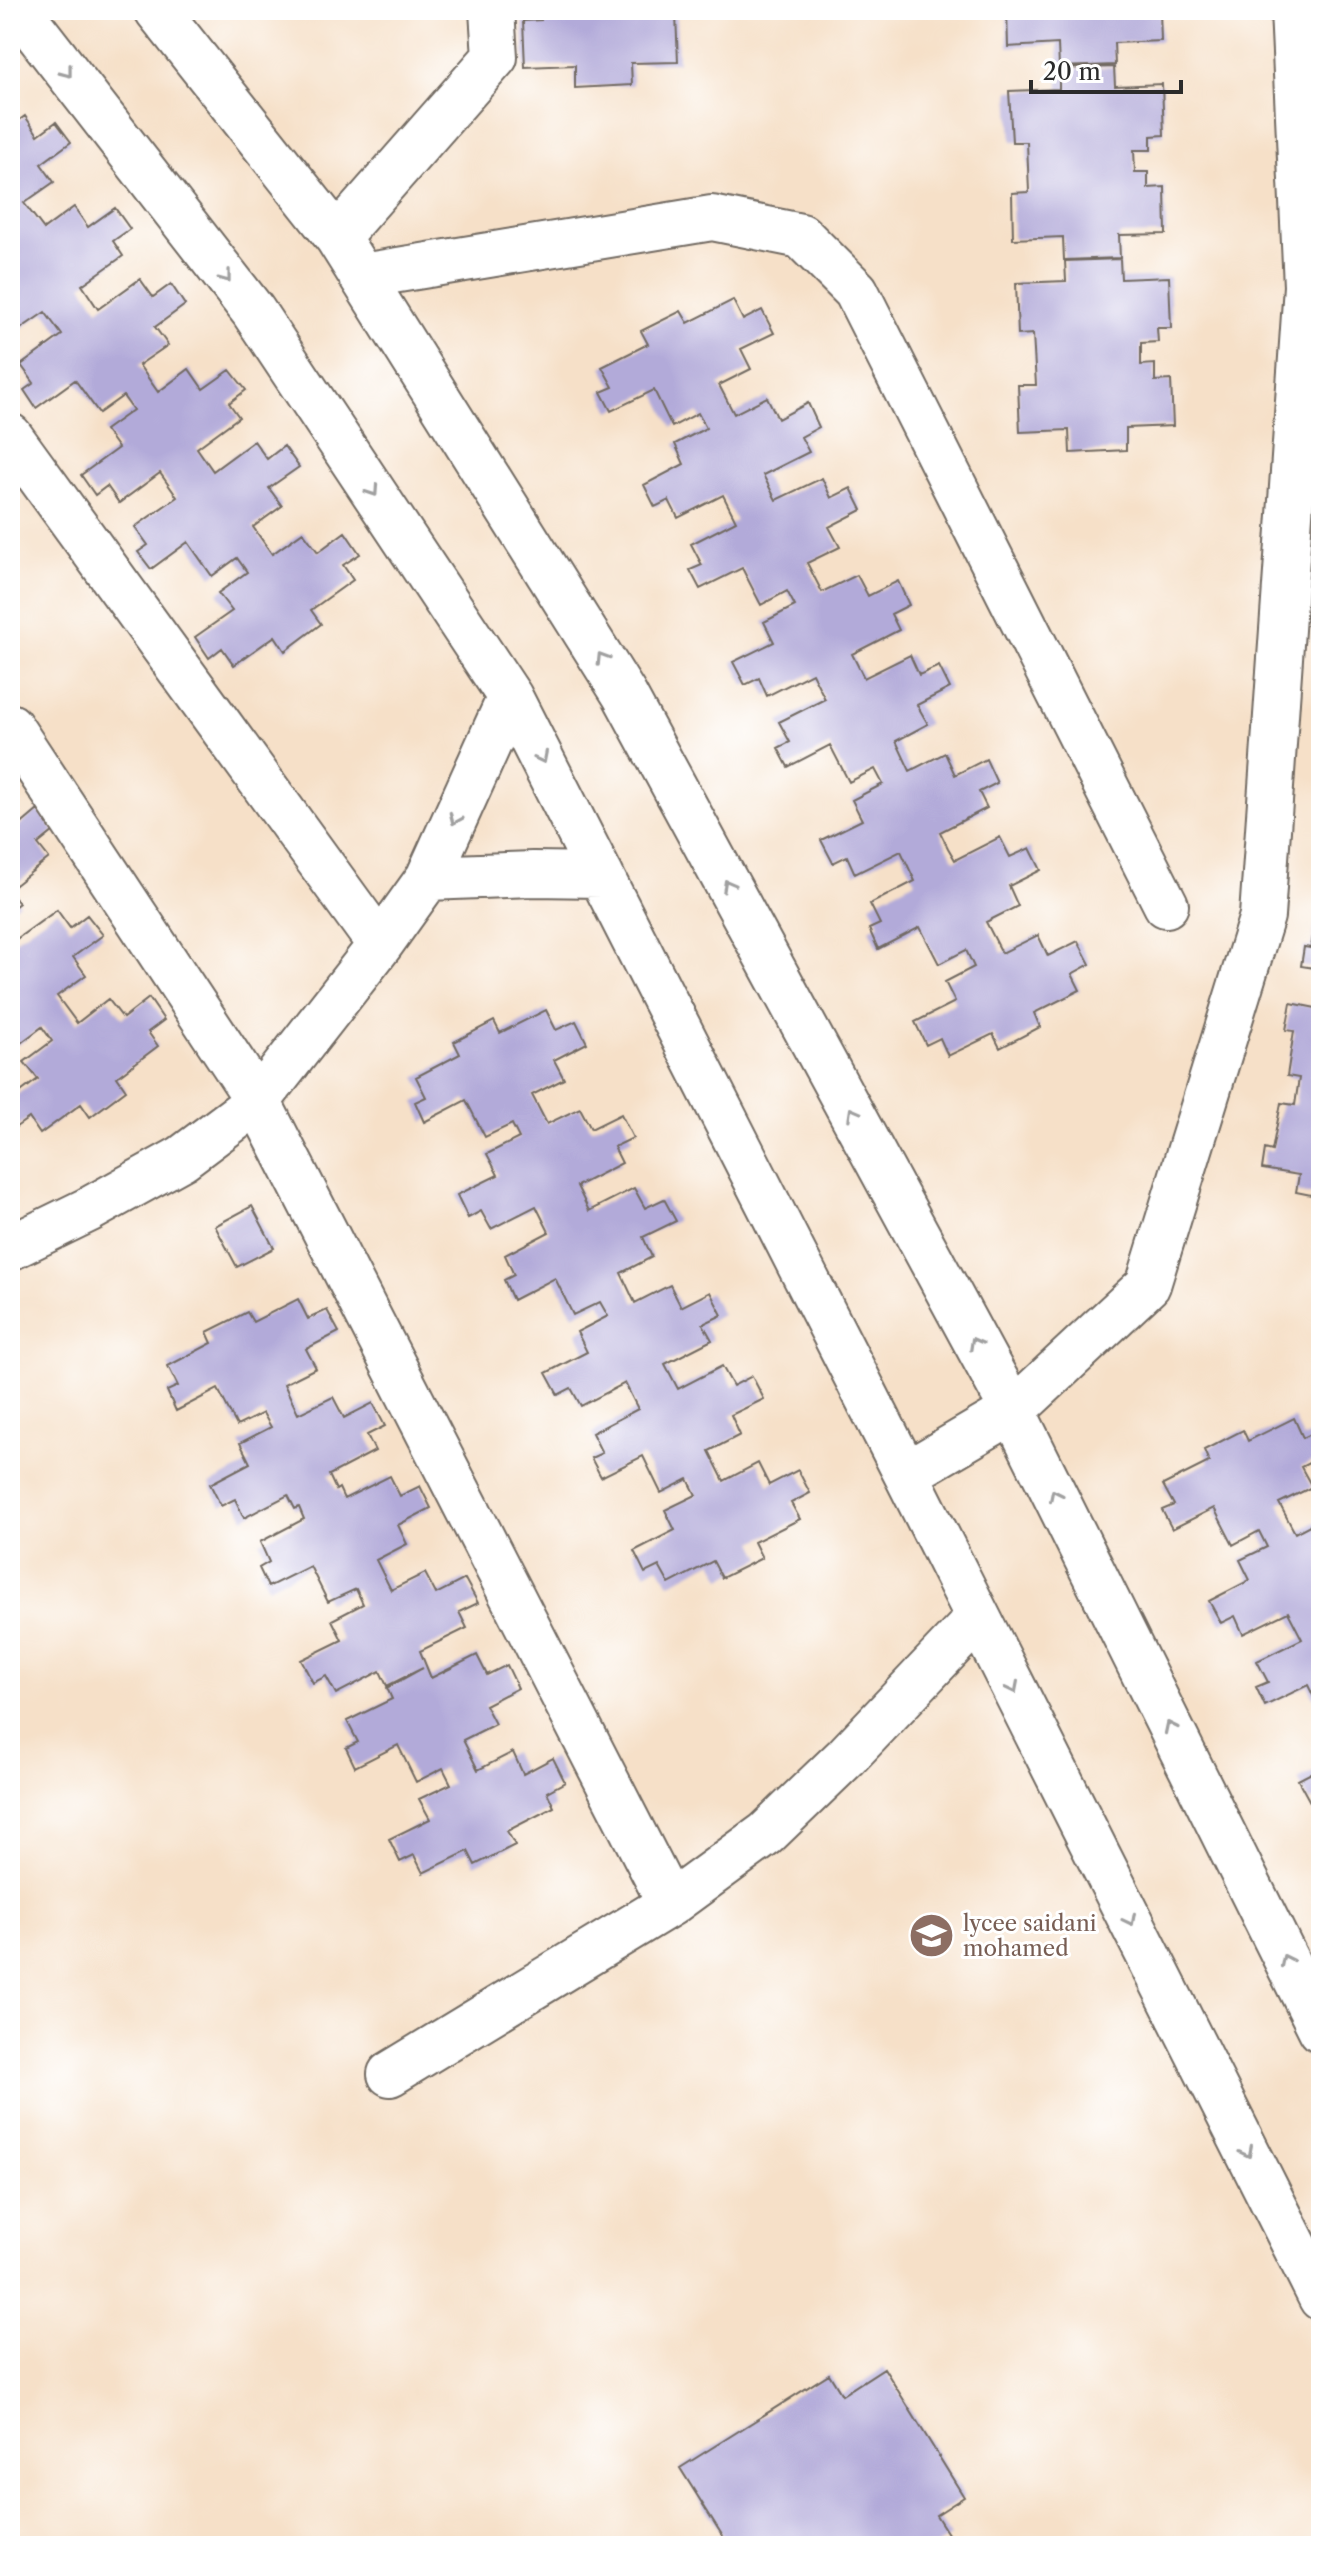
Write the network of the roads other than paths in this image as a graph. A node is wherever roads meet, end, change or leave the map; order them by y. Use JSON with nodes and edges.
{"nodes":[{"id":1,"x":19,"y":10,"type":"edge"},
{"id":2,"x":157,"y":10,"type":"edge"},
{"id":3,"x":492,"y":10,"type":"edge"},
{"id":4,"x":1293,"y":10,"type":"edge"},
{"id":5,"x":337,"y":237,"type":"junction"},
{"id":6,"x":362,"y":276,"type":"junction"},
{"id":7,"x":10,"y":436,"type":"edge"},
{"id":8,"x":510,"y":697,"type":"junction"},
{"id":9,"x":10,"y":726,"type":"edge"},
{"id":10,"x":601,"y":875,"type":"junction"},
{"id":11,"x":428,"y":878,"type":"junction"},
{"id":12,"x":1166,"y":905,"type":"dead end"},
{"id":13,"x":380,"y":945,"type":"junction"},
{"id":14,"x":258,"y":1101,"type":"junction"},
{"id":15,"x":11,"y":1246,"type":"edge"},
{"id":16,"x":1013,"y":1411,"type":"junction"},
{"id":17,"x":906,"y":1474,"type":"junction"},
{"id":18,"x":978,"y":1618,"type":"junction"},
{"id":19,"x":670,"y":1904,"type":"junction"},
{"id":20,"x":1321,"y":2030,"type":"edge"},
{"id":21,"x":390,"y":2074,"type":"dead end"},
{"id":22,"x":1321,"y":2298,"type":"edge"}],
"edges":[{"from":1,"to":8,"type":"street","one_way":true},
{"from":2,"to":5,"type":"street"},
{"from":3,"to":5,"type":"street"},
{"from":4,"to":16,"type":"street"},
{"from":5,"to":6,"type":"street"},
{"from":6,"to":12,"type":"street"},
{"from":16,"to":6,"type":"street","one_way":true},
{"from":7,"to":13,"type":"street"},
{"from":8,"to":10,"type":"street","one_way":true},
{"from":8,"to":11,"type":"street","one_way":true},
{"from":9,"to":14,"type":"street"},
{"from":10,"to":11,"type":"street"},
{"from":10,"to":17,"type":"street"},
{"from":11,"to":13,"type":"street"},
{"from":13,"to":14,"type":"street"},
{"from":14,"to":15,"type":"street"},
{"from":14,"to":19,"type":"street"},
{"from":16,"to":17,"type":"street"},
{"from":20,"to":16,"type":"street","one_way":true},
{"from":17,"to":18,"type":"street"},
{"from":18,"to":19,"type":"street"},
{"from":18,"to":22,"type":"street","one_way":true},
{"from":19,"to":21,"type":"street"}]}
